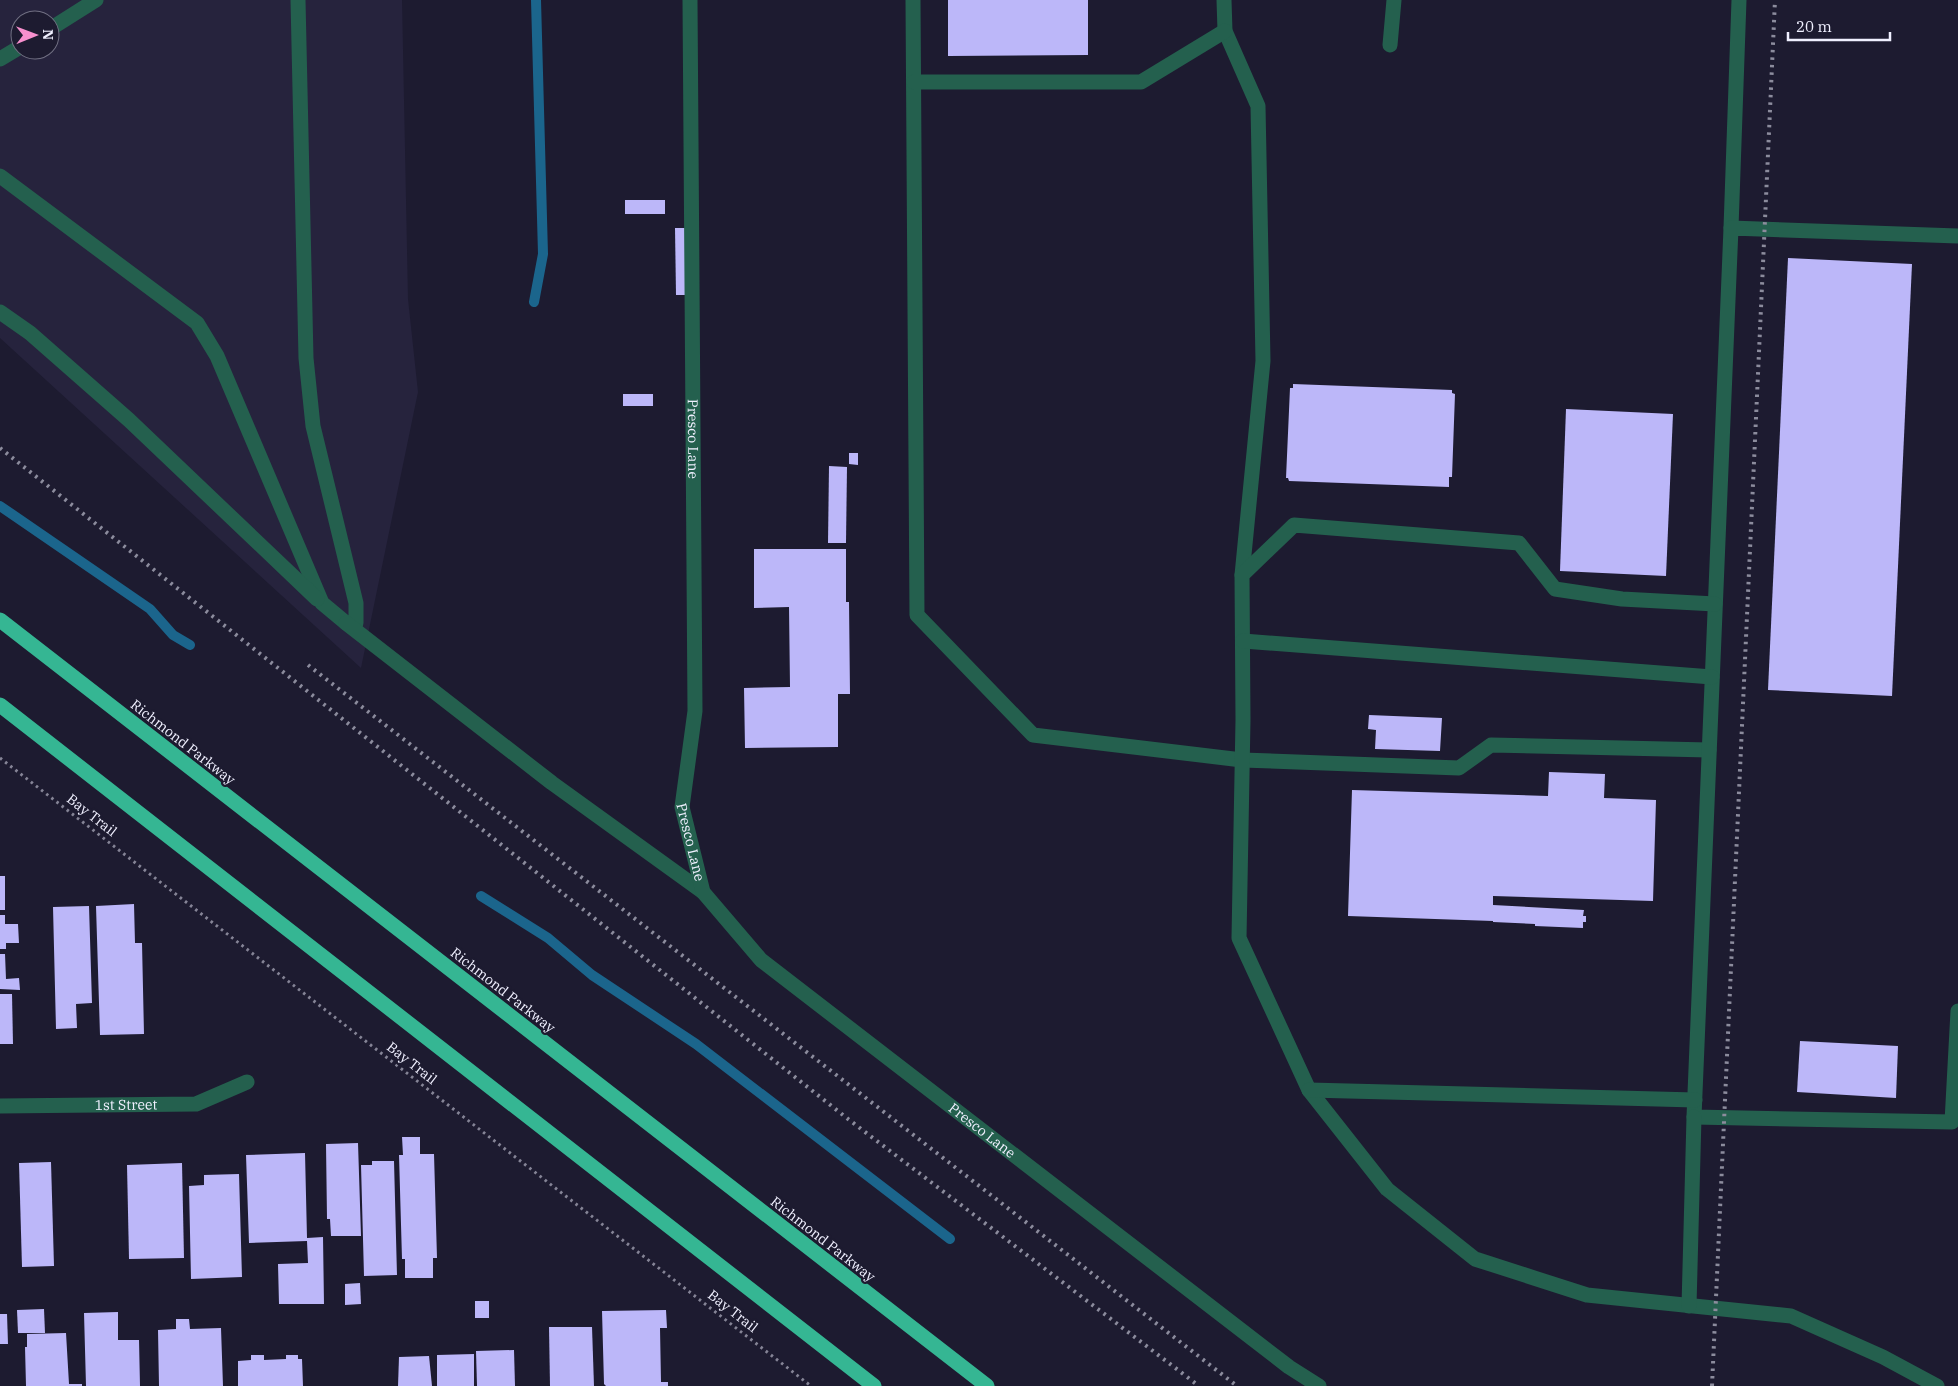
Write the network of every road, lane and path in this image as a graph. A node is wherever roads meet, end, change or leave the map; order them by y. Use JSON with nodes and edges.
{"nodes":[{"id":1,"x":96,"y":0,"type":"edge"},
{"id":2,"x":298,"y":0,"type":"edge"},
{"id":3,"x":690,"y":0,"type":"edge"},
{"id":4,"x":913,"y":0,"type":"edge"},
{"id":5,"x":1224,"y":0,"type":"edge"},
{"id":6,"x":1394,"y":0,"type":"edge"},
{"id":7,"x":1740,"y":0,"type":"edge"},
{"id":8,"x":60,"y":23,"type":"edge"},
{"id":9,"x":1225,"y":31,"type":"junction"},
{"id":10,"x":1390,"y":45,"type":"dead end"},
{"id":11,"x":914,"y":82,"type":"junction"},
{"id":12,"x":0,"y":176,"type":"edge"},
{"id":13,"x":1731,"y":228,"type":"junction"},
{"id":14,"x":1958,"y":236,"type":"edge"},
{"id":15,"x":0,"y":312,"type":"edge"},
{"id":16,"x":1242,"y":574,"type":"junction"},
{"id":17,"x":322,"y":603,"type":"junction"},
{"id":18,"x":1715,"y":604,"type":"junction"},
{"id":19,"x":0,"y":620,"type":"edge"},
{"id":20,"x":346,"y":623,"type":"junction"},
{"id":21,"x":1243,"y":641,"type":"junction"},
{"id":22,"x":1712,"y":677,"type":"junction"},
{"id":23,"x":0,"y":705,"type":"edge"},
{"id":24,"x":1709,"y":750,"type":"junction"},
{"id":25,"x":0,"y":758,"type":"edge"},
{"id":26,"x":1242,"y":760,"type":"junction"},
{"id":27,"x":703,"y":892,"type":"junction"},
{"id":28,"x":1958,"y":1011,"type":"edge"},
{"id":29,"x":247,"y":1082,"type":"dead end"},
{"id":30,"x":1309,"y":1090,"type":"junction"},
{"id":31,"x":1695,"y":1100,"type":"junction"},
{"id":32,"x":0,"y":1106,"type":"edge"},
{"id":33,"x":1694,"y":1116,"type":"junction"},
{"id":34,"x":1690,"y":1306,"type":"junction"},
{"id":35,"x":811,"y":1386,"type":"edge"},
{"id":36,"x":874,"y":1386,"type":"edge"},
{"id":37,"x":987,"y":1386,"type":"edge"},
{"id":38,"x":1320,"y":1386,"type":"edge"},
{"id":39,"x":1937,"y":1386,"type":"edge"}],
"edges":[{"from":1,"to":8,"type":"street"},
{"from":2,"to":20,"type":"street"},
{"from":3,"to":27,"type":"street","name":"Presco Lane"},
{"from":4,"to":11,"type":"street"},
{"from":5,"to":9,"type":"street"},
{"from":6,"to":10,"type":"street"},
{"from":7,"to":13,"type":"street"},
{"from":9,"to":11,"type":"street"},
{"from":9,"to":16,"type":"street"},
{"from":11,"to":26,"type":"street"},
{"from":12,"to":17,"type":"street"},
{"from":13,"to":14,"type":"street"},
{"from":13,"to":18,"type":"street"},
{"from":15,"to":17,"type":"street"},
{"from":16,"to":18,"type":"street"},
{"from":16,"to":21,"type":"street"},
{"from":17,"to":20,"type":"street"},
{"from":18,"to":22,"type":"street"},
{"from":19,"to":37,"type":"highway","name":"Richmond Parkway"},
{"from":20,"to":27,"type":"street"},
{"from":21,"to":22,"type":"street"},
{"from":21,"to":26,"type":"street"},
{"from":22,"to":24,"type":"street"},
{"from":23,"to":36,"type":"highway"},
{"from":24,"to":26,"type":"street"},
{"from":24,"to":31,"type":"street"},
{"from":25,"to":35,"type":"path","name":"Bay Trail"},
{"from":26,"to":30,"type":"street"},
{"from":27,"to":38,"type":"street","name":"Presco Lane"},
{"from":28,"to":33,"type":"street"},
{"from":29,"to":32,"type":"street","name":"1st Street"},
{"from":30,"to":31,"type":"street"},
{"from":30,"to":34,"type":"street"},
{"from":31,"to":33,"type":"street"},
{"from":33,"to":34,"type":"street"},
{"from":34,"to":39,"type":"street"}]}
